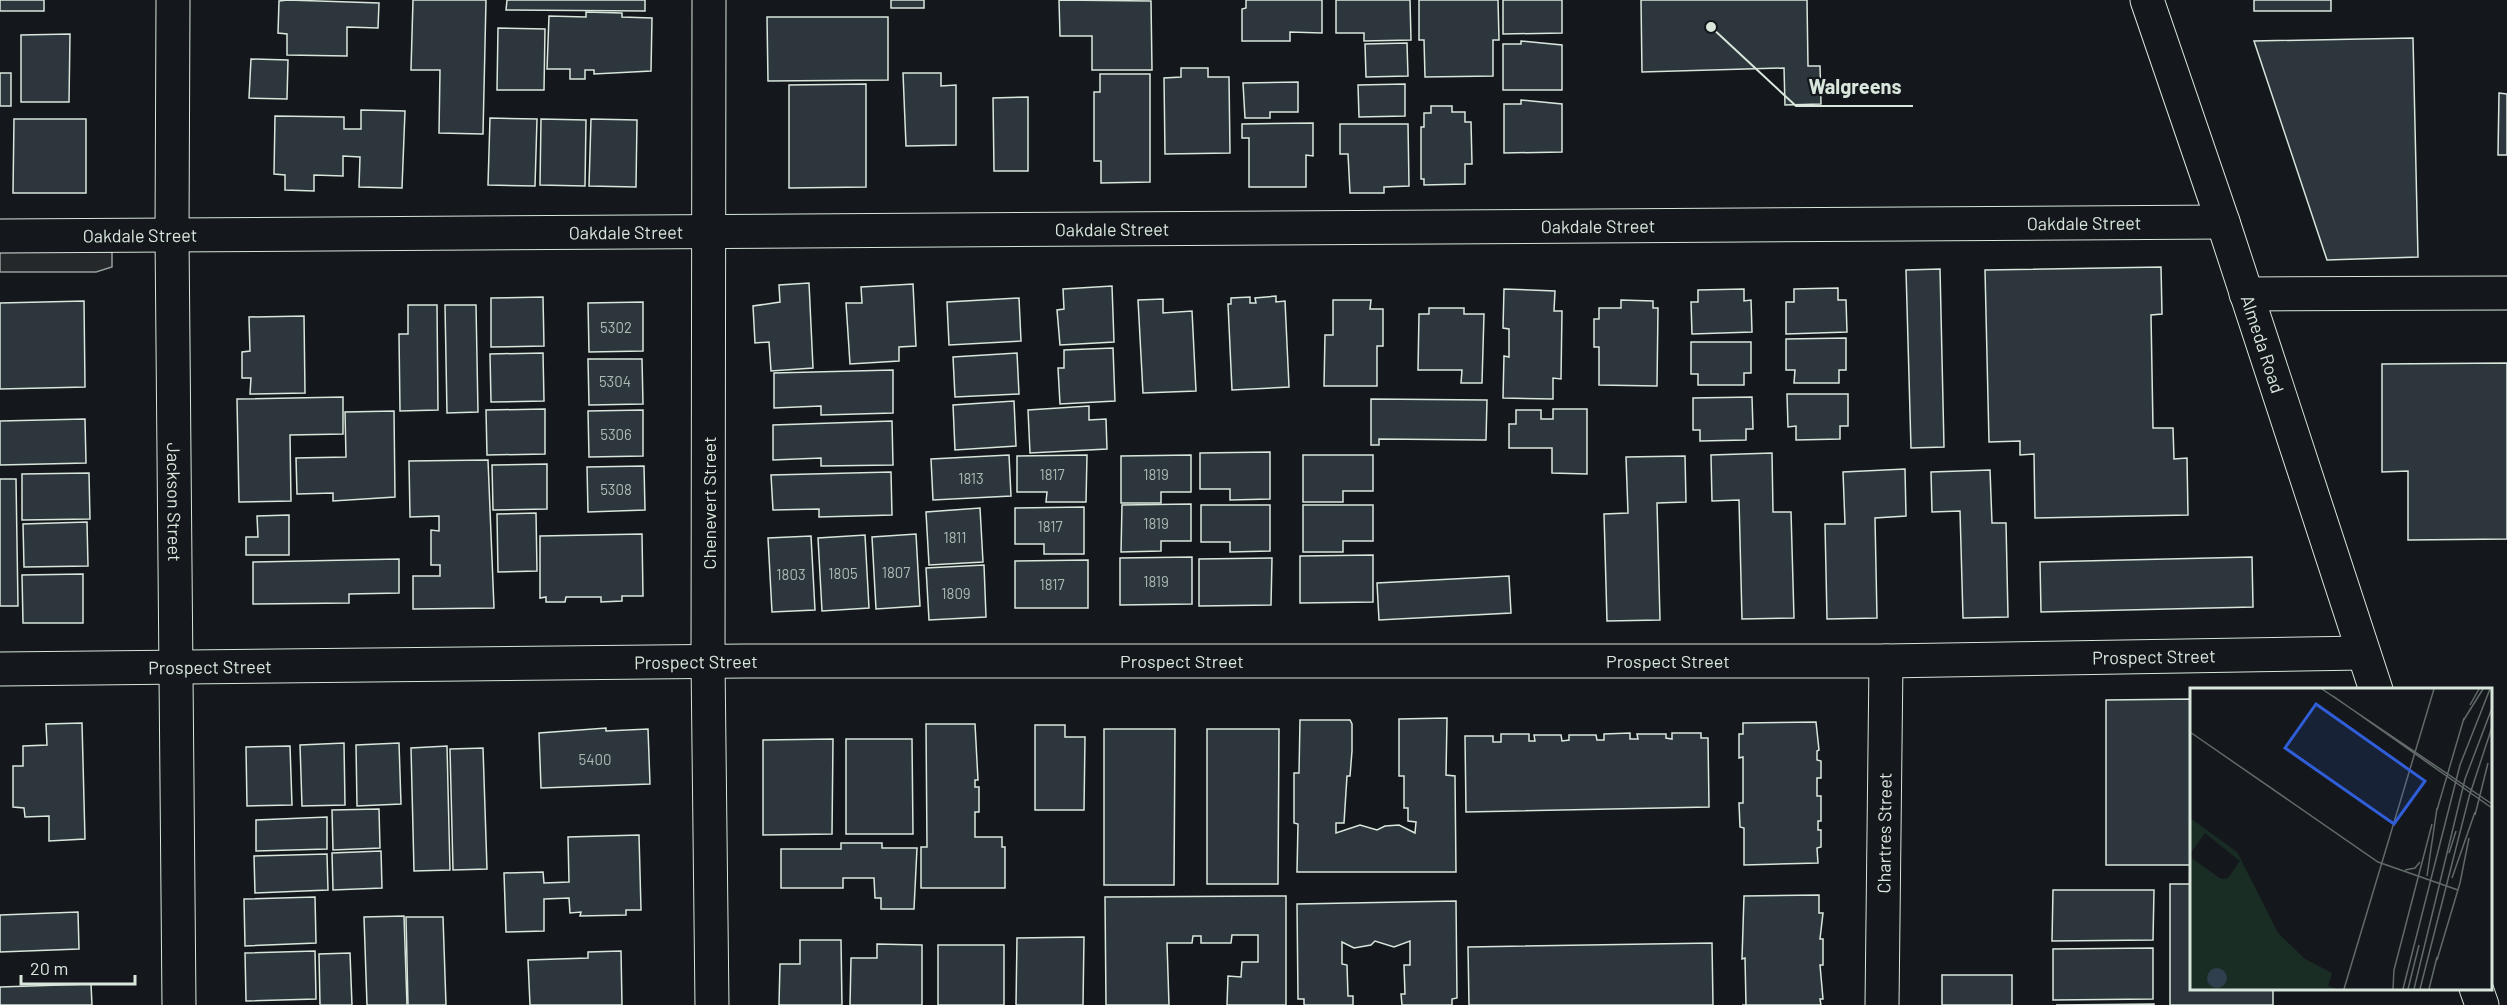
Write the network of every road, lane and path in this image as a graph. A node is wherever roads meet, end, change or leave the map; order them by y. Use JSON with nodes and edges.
{"nodes":[{"id":1,"x":173,"y":0,"type":"edge"},
{"id":2,"x":709,"y":0,"type":"edge"},
{"id":3,"x":2147,"y":0,"type":"edge"},
{"id":4,"x":2223,"y":222,"type":"junction"},
{"id":5,"x":709,"y":232,"type":"junction"},
{"id":6,"x":172,"y":235,"type":"junction"},
{"id":7,"x":0,"y":236,"type":"edge"},
{"id":8,"x":2507,"y":293,"type":"edge"},
{"id":9,"x":2246,"y":294,"type":"junction"},
{"id":10,"x":2363,"y":653,"type":"junction"},
{"id":11,"x":708,"y":661,"type":"junction"},
{"id":12,"x":1886,"y":661,"type":"junction"},
{"id":13,"x":176,"y":666,"type":"junction"},
{"id":14,"x":0,"y":669,"type":"edge"},
{"id":15,"x":2375,"y":688,"type":"edge"},
{"id":16,"x":2477,"y":990,"type":"edge"},
{"id":17,"x":179,"y":1005,"type":"edge"},
{"id":18,"x":712,"y":1005,"type":"edge"},
{"id":19,"x":1882,"y":1005,"type":"edge"},
{"id":20,"x":2482,"y":1005,"type":"edge"}],
"edges":[{"from":1,"to":6,"type":"street","name":"Jackson Street"},
{"from":2,"to":5,"type":"street","name":"Chenevert Street"},
{"from":3,"to":4,"type":"street","name":"Almeda Road"},
{"from":4,"to":5,"type":"street","name":"Oakdale Street"},
{"from":4,"to":9,"type":"street","name":"Almeda Road"},
{"from":5,"to":6,"type":"street","name":"Oakdale Street"},
{"from":5,"to":11,"type":"street","name":"Chenevert Street"},
{"from":6,"to":7,"type":"street","name":"Oakdale Street"},
{"from":6,"to":13,"type":"street","name":"Jackson Street"},
{"from":8,"to":9,"type":"street"},
{"from":9,"to":10,"type":"street","name":"Almeda Road"},
{"from":10,"to":12,"type":"street","name":"Prospect Street"},
{"from":10,"to":15,"type":"street","name":"Almeda Road"},
{"from":11,"to":12,"type":"street","name":"Prospect Street"},
{"from":11,"to":13,"type":"street","name":"Prospect Street"},
{"from":11,"to":18,"type":"street","name":"Chenevert Street"},
{"from":12,"to":19,"type":"street","name":"Chartres Street"},
{"from":13,"to":14,"type":"street","name":"Prospect Street"},
{"from":13,"to":17,"type":"street","name":"Jackson Street"},
{"from":16,"to":20,"type":"street"}]}
